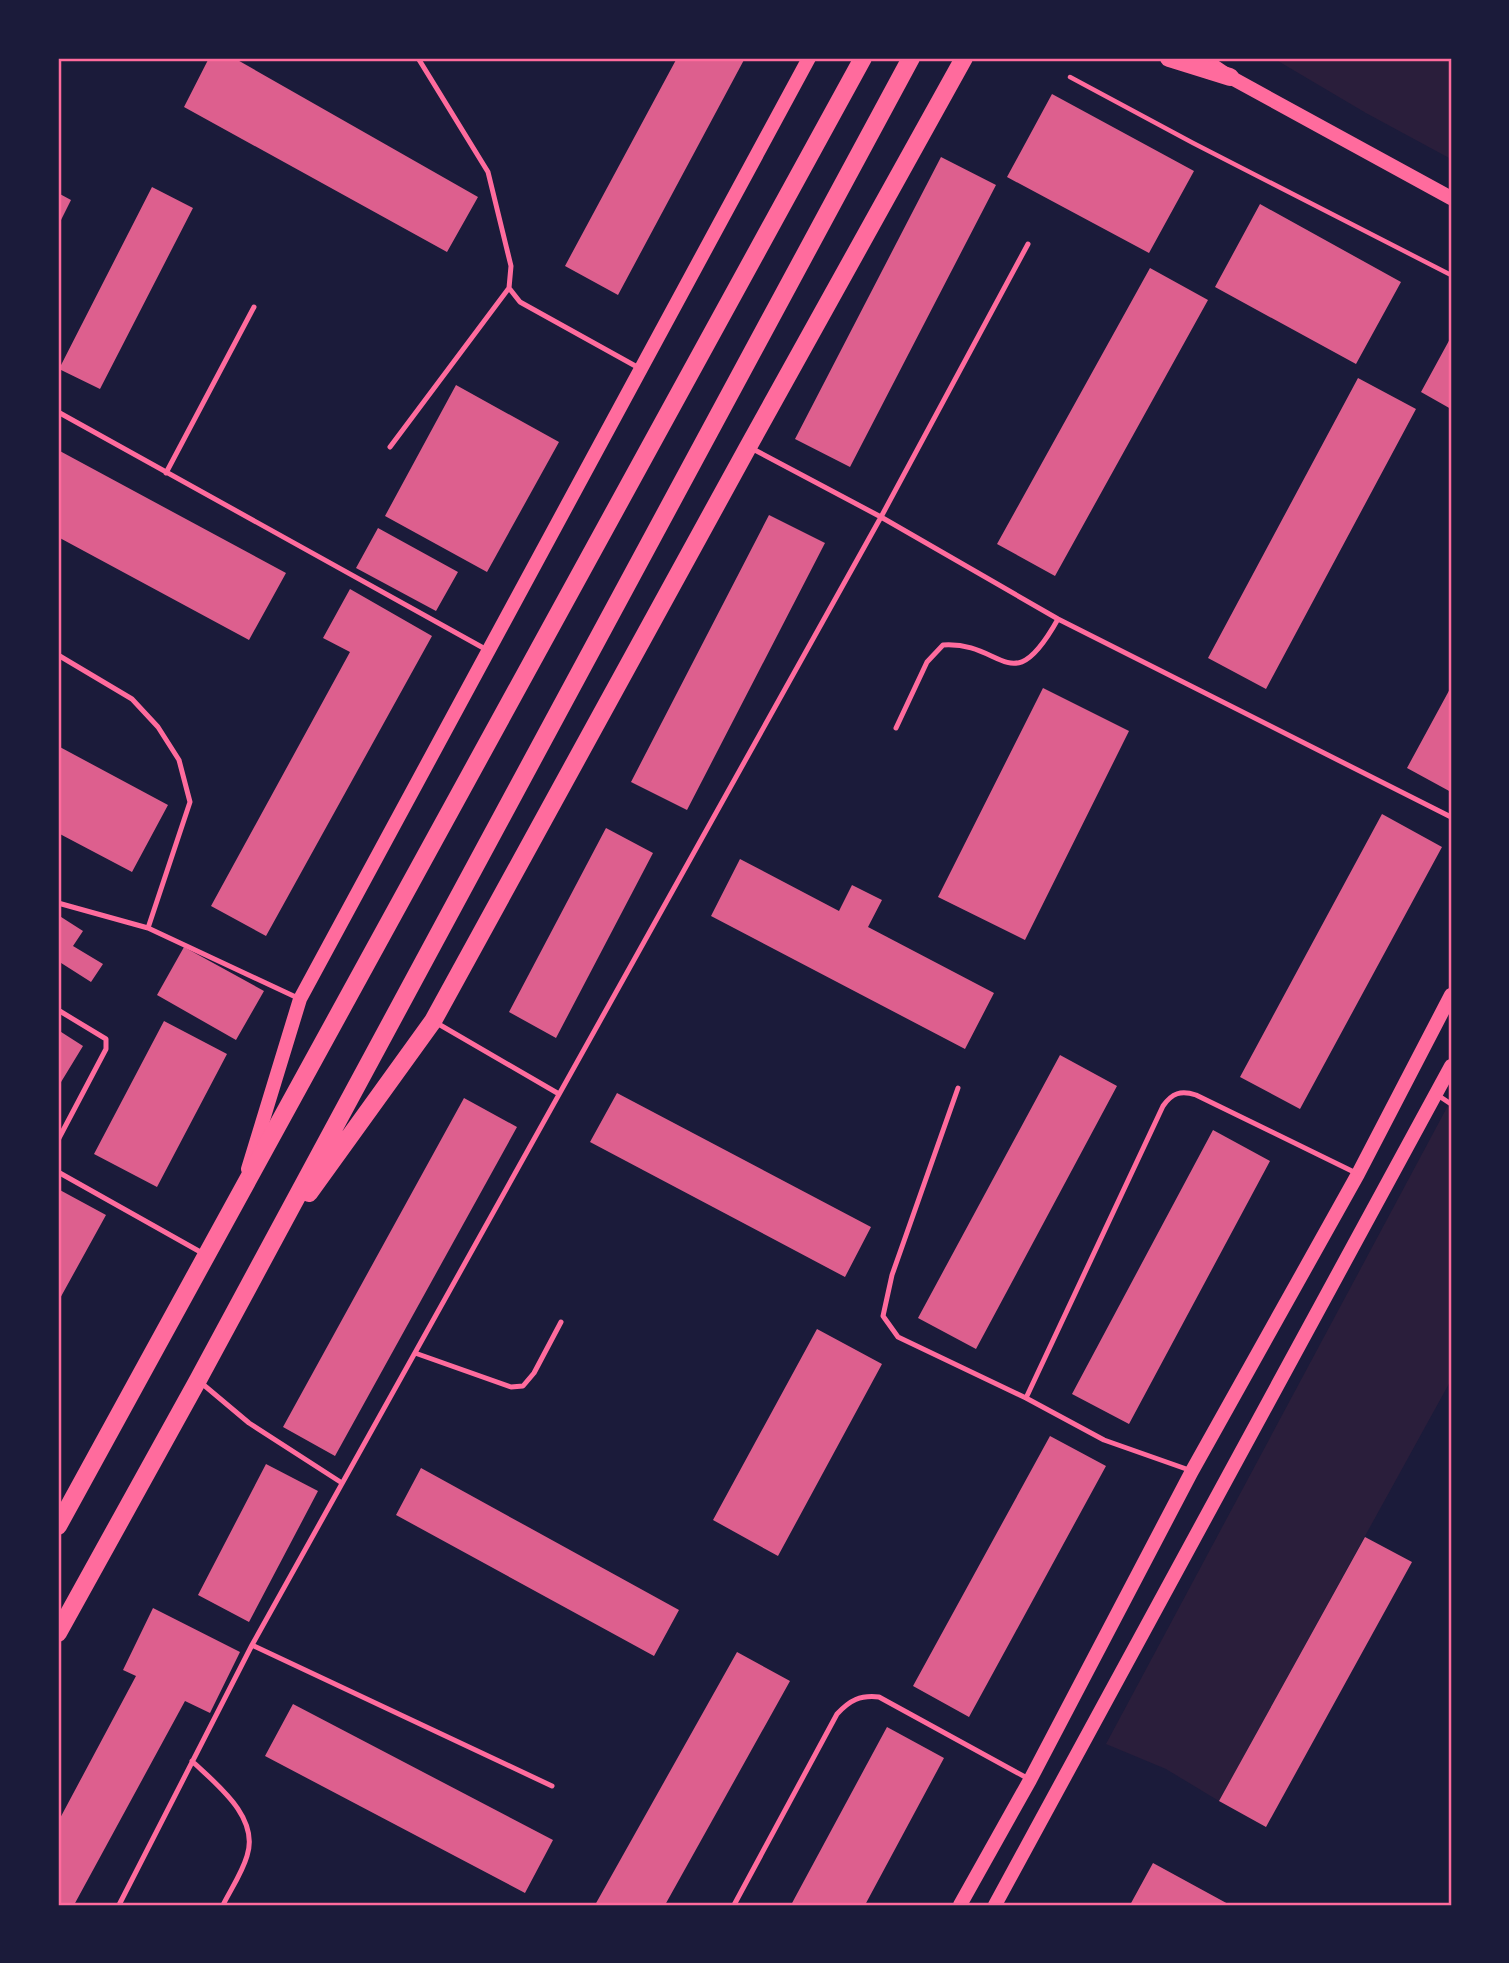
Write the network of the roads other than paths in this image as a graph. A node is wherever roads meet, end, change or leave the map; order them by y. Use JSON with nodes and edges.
{"nodes":[{"id":1,"x":418,"y":58,"type":"edge"},
{"id":2,"x":810,"y":58,"type":"edge"},
{"id":3,"x":863,"y":58,"type":"edge"},
{"id":4,"x":911,"y":58,"type":"edge"},
{"id":5,"x":964,"y":58,"type":"edge"},
{"id":6,"x":1169,"y":58,"type":"edge"},
{"id":7,"x":1184,"y":58,"type":"edge"},
{"id":8,"x":1202,"y":58,"type":"edge"},
{"id":9,"x":1230,"y":77,"type":"junction"},
{"id":10,"x":1451,"y":198,"type":"edge"},
{"id":11,"x":1028,"y":244,"type":"dead end"},
{"id":12,"x":509,"y":288,"type":"junction"},
{"id":13,"x":254,"y":307,"type":"dead end"},
{"id":14,"x":639,"y":368,"type":"junction"},
{"id":15,"x":58,"y":412,"type":"edge"},
{"id":16,"x":390,"y":447,"type":"dead end"},
{"id":17,"x":748,"y":447,"type":"junction"},
{"id":18,"x":166,"y":473,"type":"junction"},
{"id":19,"x":881,"y":517,"type":"junction"},
{"id":20,"x":1058,"y":619,"type":"junction"},
{"id":21,"x":487,"y":650,"type":"junction"},
{"id":22,"x":58,"y":655,"type":"edge"},
{"id":23,"x":896,"y":728,"type":"dead end"},
{"id":24,"x":1451,"y":817,"type":"edge"},
{"id":25,"x":58,"y":903,"type":"edge"},
{"id":26,"x":148,"y":928,"type":"junction"},
{"id":27,"x":1451,"y":995,"type":"edge"},
{"id":28,"x":300,"y":999,"type":"junction"},
{"id":29,"x":58,"y":1010,"type":"edge"},
{"id":30,"x":433,"y":1021,"type":"junction"},
{"id":31,"x":1451,"y":1066,"type":"edge"},
{"id":32,"x":958,"y":1088,"type":"dead end"},
{"id":33,"x":559,"y":1094,"type":"junction"},
{"id":34,"x":1436,"y":1094,"type":"junction"},
{"id":35,"x":1451,"y":1104,"type":"edge"},
{"id":36,"x":58,"y":1140,"type":"edge"},
{"id":37,"x":58,"y":1171,"type":"edge"},
{"id":38,"x":1358,"y":1174,"type":"junction"},
{"id":39,"x":240,"y":1194,"type":"junction"},
{"id":40,"x":268,"y":1249,"type":"junction"},
{"id":41,"x":207,"y":1255,"type":"junction"},
{"id":42,"x":561,"y":1322,"type":"dead end"},
{"id":43,"x":415,"y":1353,"type":"junction"},
{"id":44,"x":198,"y":1380,"type":"junction"},
{"id":45,"x":1026,"y":1398,"type":"junction"},
{"id":46,"x":1192,"y":1471,"type":"junction"},
{"id":47,"x":342,"y":1483,"type":"junction"},
{"id":48,"x":58,"y":1526,"type":"edge"},
{"id":49,"x":58,"y":1633,"type":"edge"},
{"id":50,"x":252,"y":1645,"type":"junction"},
{"id":51,"x":192,"y":1761,"type":"junction"},
{"id":52,"x":1030,"y":1780,"type":"junction"},
{"id":53,"x":552,"y":1786,"type":"dead end"},
{"id":54,"x":118,"y":1905,"type":"edge"},
{"id":55,"x":223,"y":1905,"type":"edge"},
{"id":56,"x":734,"y":1905,"type":"edge"},
{"id":57,"x":960,"y":1905,"type":"edge"},
{"id":58,"x":995,"y":1905,"type":"edge"}],
"edges":[{"from":1,"to":12,"type":"lane"},
{"from":2,"to":14,"type":"main road"},
{"from":3,"to":39,"type":"main road"},
{"from":4,"to":40,"type":"main road"},
{"from":5,"to":17,"type":"main road"},
{"from":6,"to":9,"type":"main road"},
{"from":7,"to":9,"type":"main road"},
{"from":8,"to":9,"type":"main road"},
{"from":9,"to":10,"type":"main road"},
{"from":11,"to":19,"type":"lane"},
{"from":12,"to":14,"type":"lane"},
{"from":12,"to":16,"type":"lane"},
{"from":13,"to":18,"type":"lane"},
{"from":14,"to":21,"type":"main road"},
{"from":15,"to":18,"type":"lane"},
{"from":17,"to":19,"type":"lane"},
{"from":17,"to":30,"type":"main road"},
{"from":18,"to":21,"type":"lane"},
{"from":19,"to":20,"type":"lane"},
{"from":19,"to":33,"type":"lane"},
{"from":20,"to":23,"type":"lane"},
{"from":20,"to":24,"type":"lane"},
{"from":21,"to":28,"type":"main road"},
{"from":22,"to":26,"type":"lane"},
{"from":25,"to":26,"type":"lane"},
{"from":26,"to":28,"type":"lane"},
{"from":27,"to":38,"type":"main road"},
{"from":28,"to":39,"type":"main road"},
{"from":29,"to":36,"type":"lane"},
{"from":30,"to":33,"type":"lane"},
{"from":30,"to":40,"type":"main road"},
{"from":31,"to":34,"type":"main road"},
{"from":32,"to":45,"type":"lane"},
{"from":33,"to":43,"type":"lane"},
{"from":34,"to":35,"type":"lane"},
{"from":34,"to":58,"type":"main road"},
{"from":37,"to":41,"type":"lane"},
{"from":38,"to":45,"type":"lane"},
{"from":38,"to":46,"type":"main road"},
{"from":39,"to":41,"type":"main road"},
{"from":40,"to":44,"type":"main road"},
{"from":41,"to":48,"type":"main road"},
{"from":42,"to":43,"type":"lane"},
{"from":43,"to":47,"type":"lane"},
{"from":44,"to":47,"type":"lane"},
{"from":44,"to":49,"type":"main road"},
{"from":45,"to":46,"type":"lane"},
{"from":46,"to":52,"type":"main road"},
{"from":47,"to":50,"type":"lane"},
{"from":50,"to":51,"type":"lane"},
{"from":50,"to":53,"type":"lane"},
{"from":51,"to":54,"type":"lane"},
{"from":51,"to":55,"type":"lane"},
{"from":52,"to":56,"type":"lane"},
{"from":52,"to":57,"type":"main road"}]}
